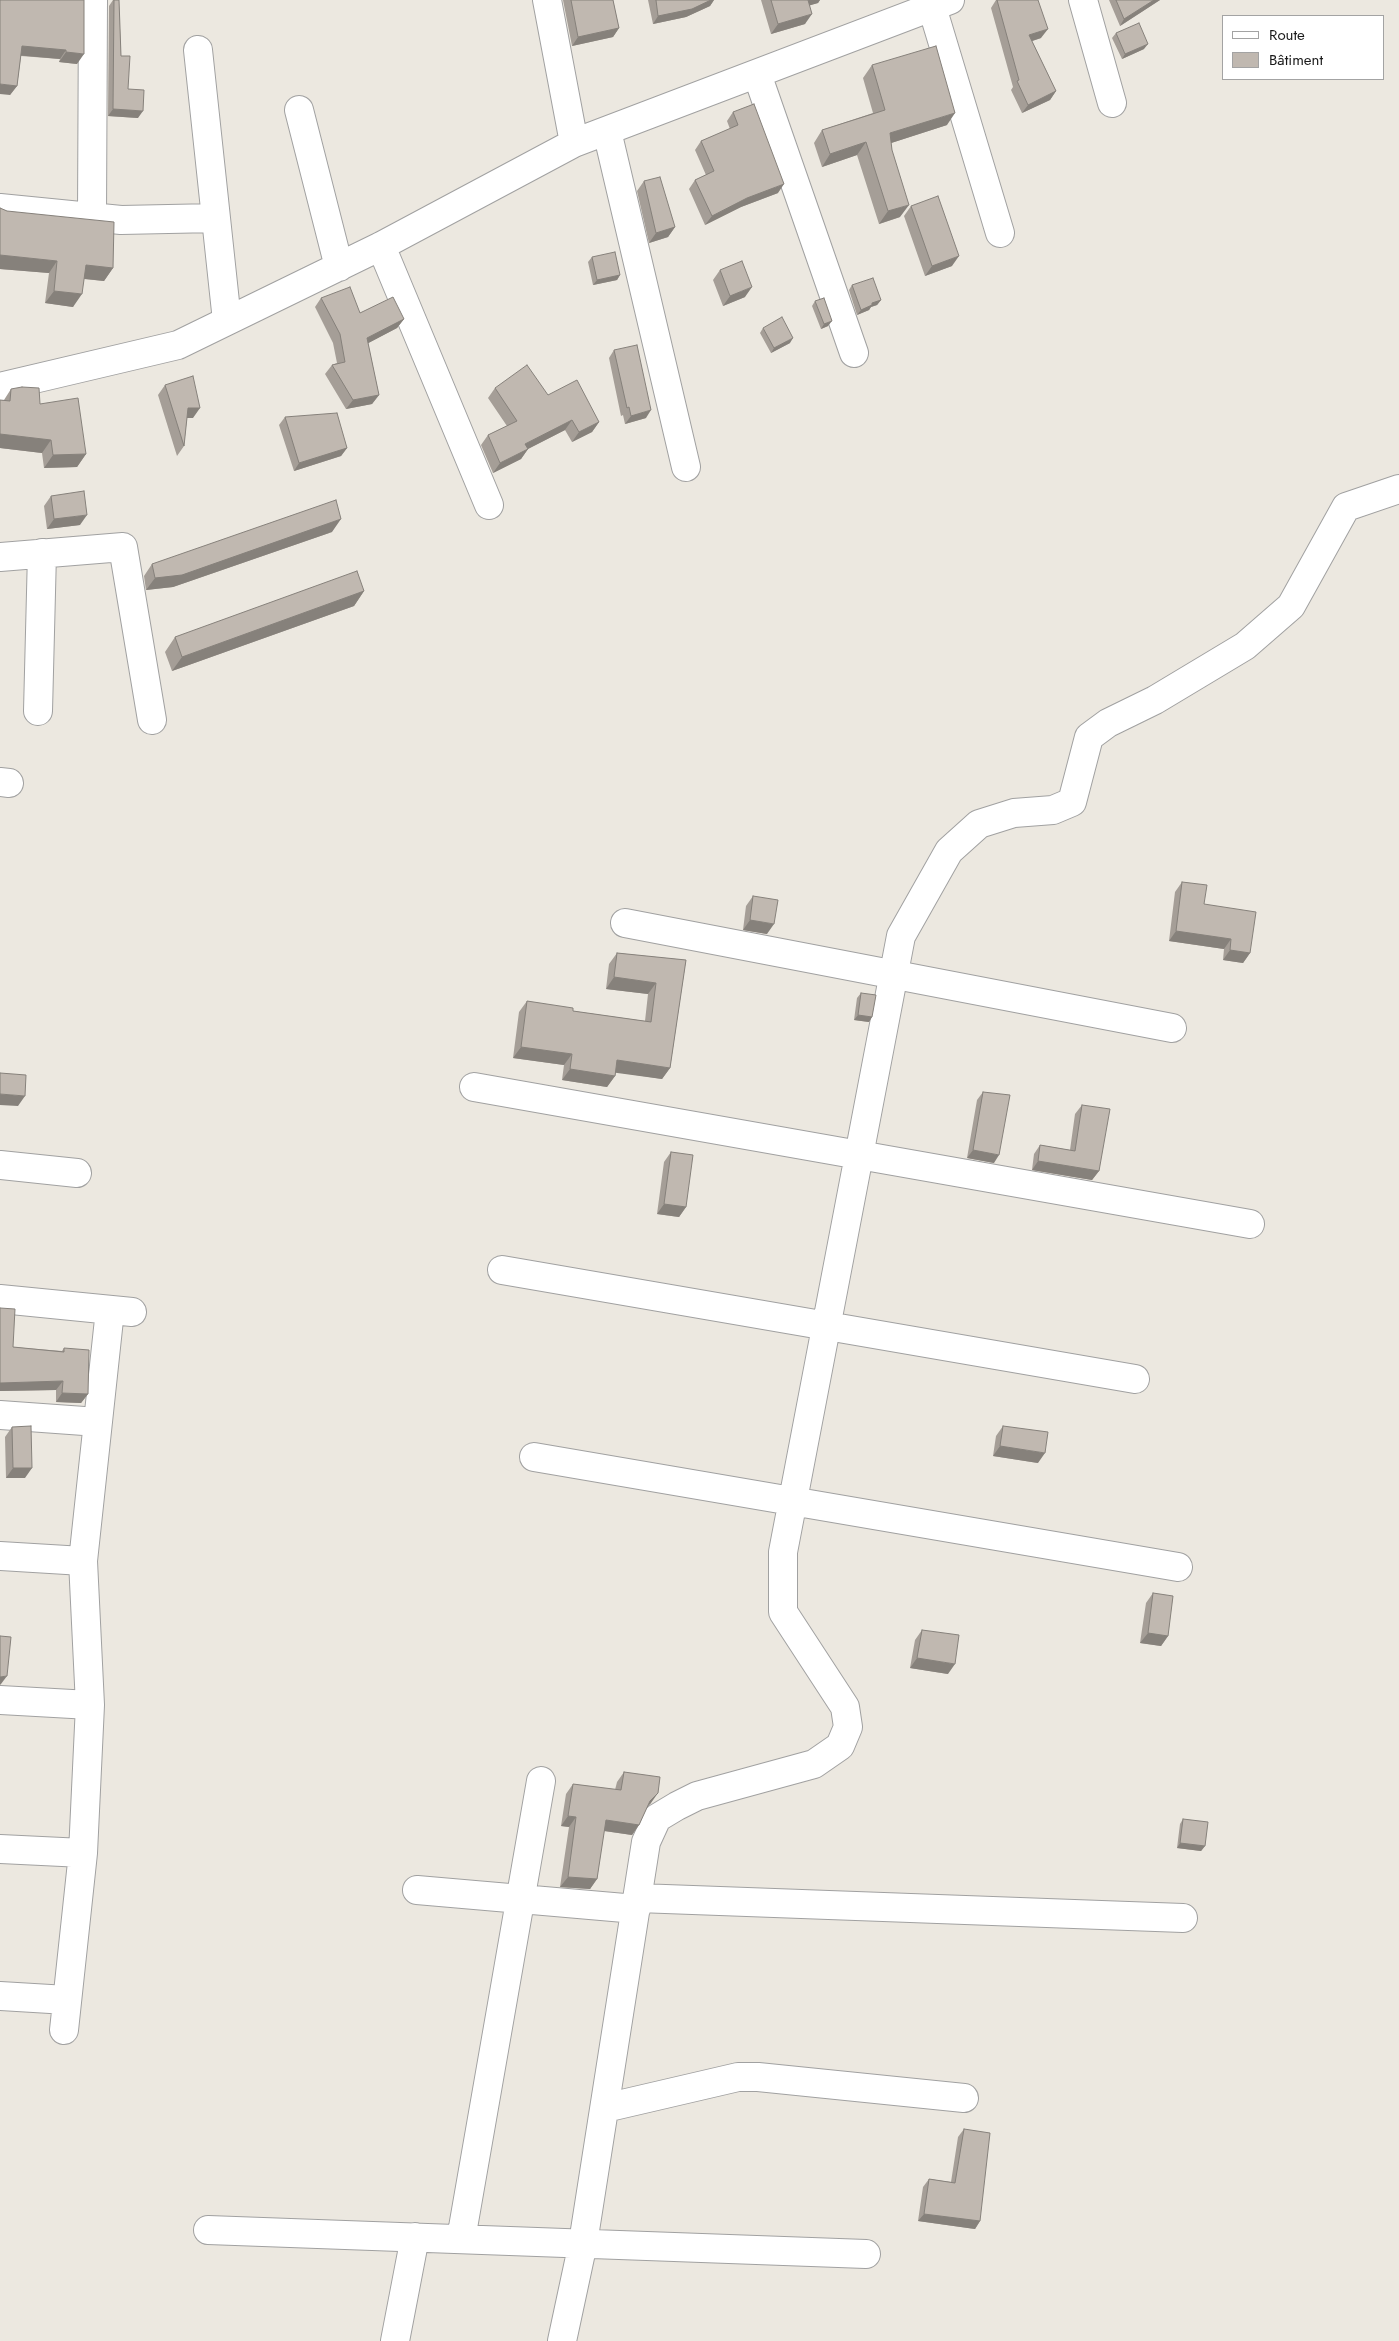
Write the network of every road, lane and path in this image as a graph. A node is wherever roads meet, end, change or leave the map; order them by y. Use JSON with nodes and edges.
{"nodes":[{"id":1,"x":93,"y":0,"type":"edge"},
{"id":2,"x":547,"y":0,"type":"edge"},
{"id":3,"x":1083,"y":0,"type":"edge"},
{"id":4,"x":941,"y":3,"type":"edge"},
{"id":5,"x":198,"y":50,"type":"dead end"},
{"id":6,"x":757,"y":74,"type":"junction"},
{"id":7,"x":1112,"y":103,"type":"dead end"},
{"id":8,"x":300,"y":110,"type":"dead end"},
{"id":9,"x":608,"y":131,"type":"junction"},
{"id":10,"x":574,"y":144,"type":"junction"},
{"id":11,"x":0,"y":208,"type":"edge"},
{"id":12,"x":92,"y":217,"type":"junction"},
{"id":13,"x":216,"y":218,"type":"junction"},
{"id":14,"x":1000,"y":233,"type":"dead end"},
{"id":15,"x":381,"y":246,"type":"junction"},
{"id":16,"x":339,"y":267,"type":"junction"},
{"id":17,"x":227,"y":321,"type":"junction"},
{"id":18,"x":854,"y":353,"type":"dead end"},
{"id":19,"x":0,"y":387,"type":"edge"},
{"id":20,"x":686,"y":467,"type":"dead end"},
{"id":21,"x":1399,"y":489,"type":"edge"},
{"id":22,"x":489,"y":505,"type":"dead end"},
{"id":23,"x":42,"y":554,"type":"junction"},
{"id":24,"x":0,"y":557,"type":"edge"},
{"id":25,"x":38,"y":711,"type":"dead end"},
{"id":26,"x":152,"y":720,"type":"dead end"},
{"id":27,"x":625,"y":923,"type":"dead end"},
{"id":28,"x":893,"y":974,"type":"junction"},
{"id":29,"x":1172,"y":1028,"type":"dead end"},
{"id":30,"x":474,"y":1087,"type":"dead end"},
{"id":31,"x":859,"y":1155,"type":"junction"},
{"id":32,"x":0,"y":1165,"type":"edge"},
{"id":33,"x":77,"y":1173,"type":"dead end"},
{"id":34,"x":1250,"y":1224,"type":"dead end"},
{"id":35,"x":502,"y":1270,"type":"dead end"},
{"id":36,"x":0,"y":1299,"type":"edge"},
{"id":37,"x":826,"y":1326,"type":"junction"},
{"id":38,"x":1135,"y":1379,"type":"dead end"},
{"id":39,"x":0,"y":1415,"type":"edge"},
{"id":40,"x":98,"y":1422,"type":"junction"},
{"id":41,"x":534,"y":1457,"type":"dead end"},
{"id":42,"x":792,"y":1501,"type":"junction"},
{"id":43,"x":0,"y":1556,"type":"edge"},
{"id":44,"x":83,"y":1561,"type":"junction"},
{"id":45,"x":1178,"y":1567,"type":"dead end"},
{"id":46,"x":0,"y":1700,"type":"edge"},
{"id":47,"x":90,"y":1705,"type":"junction"},
{"id":48,"x":541,"y":1780,"type":"dead end"},
{"id":49,"x":0,"y":1848,"type":"edge"},
{"id":50,"x":83,"y":1854,"type":"junction"},
{"id":51,"x":417,"y":1890,"type":"dead end"},
{"id":52,"x":520,"y":1899,"type":"junction"},
{"id":53,"x":637,"y":1904,"type":"junction"},
{"id":54,"x":1183,"y":1918,"type":"dead end"},
{"id":55,"x":0,"y":1996,"type":"edge"},
{"id":56,"x":67,"y":2000,"type":"junction"},
{"id":57,"x":64,"y":2030,"type":"dead end"},
{"id":58,"x":964,"y":2098,"type":"dead end"},
{"id":59,"x":605,"y":2108,"type":"junction"},
{"id":60,"x":208,"y":2230,"type":"dead end"},
{"id":61,"x":415,"y":2238,"type":"junction"},
{"id":62,"x":461,"y":2239,"type":"junction"},
{"id":63,"x":583,"y":2244,"type":"junction"},
{"id":64,"x":866,"y":2254,"type":"dead end"},
{"id":65,"x":395,"y":2341,"type":"edge"},
{"id":66,"x":562,"y":2341,"type":"edge"}],
"edges":[{"from":1,"to":12,"type":"street"},
{"from":2,"to":10,"type":"street"},
{"from":3,"to":7,"type":"street"},
{"from":4,"to":6,"type":"street"},
{"from":4,"to":14,"type":"street"},
{"from":5,"to":13,"type":"street"},
{"from":6,"to":9,"type":"street"},
{"from":6,"to":18,"type":"street"},
{"from":8,"to":16,"type":"street"},
{"from":9,"to":10,"type":"street"},
{"from":9,"to":20,"type":"street"},
{"from":10,"to":15,"type":"street"},
{"from":11,"to":12,"type":"street"},
{"from":12,"to":13,"type":"street"},
{"from":13,"to":17,"type":"street"},
{"from":15,"to":16,"type":"street"},
{"from":15,"to":22,"type":"street"},
{"from":16,"to":17,"type":"street"},
{"from":17,"to":19,"type":"street"},
{"from":21,"to":28,"type":"street"},
{"from":23,"to":24,"type":"street"},
{"from":23,"to":25,"type":"street"},
{"from":23,"to":26,"type":"street"},
{"from":27,"to":28,"type":"street"},
{"from":28,"to":29,"type":"street"},
{"from":28,"to":31,"type":"street"},
{"from":30,"to":31,"type":"street"},
{"from":31,"to":34,"type":"street"},
{"from":31,"to":37,"type":"street"},
{"from":32,"to":33,"type":"street"},
{"from":35,"to":37,"type":"street"},
{"from":36,"to":40,"type":"street"},
{"from":37,"to":38,"type":"street"},
{"from":37,"to":42,"type":"street"},
{"from":39,"to":40,"type":"street"},
{"from":40,"to":44,"type":"street"},
{"from":41,"to":42,"type":"street"},
{"from":42,"to":45,"type":"street"},
{"from":42,"to":53,"type":"street"},
{"from":43,"to":44,"type":"street"},
{"from":44,"to":47,"type":"street"},
{"from":46,"to":47,"type":"street"},
{"from":47,"to":50,"type":"street"},
{"from":48,"to":52,"type":"street"},
{"from":49,"to":50,"type":"street"},
{"from":50,"to":56,"type":"street"},
{"from":51,"to":52,"type":"street"},
{"from":52,"to":53,"type":"street"},
{"from":52,"to":62,"type":"street"},
{"from":53,"to":54,"type":"street"},
{"from":53,"to":59,"type":"street"},
{"from":55,"to":56,"type":"street"},
{"from":56,"to":57,"type":"street"},
{"from":58,"to":59,"type":"street"},
{"from":59,"to":63,"type":"street"},
{"from":60,"to":61,"type":"street"},
{"from":61,"to":62,"type":"street"},
{"from":61,"to":65,"type":"street"},
{"from":62,"to":63,"type":"street"},
{"from":63,"to":64,"type":"street"},
{"from":63,"to":66,"type":"street"}]}
